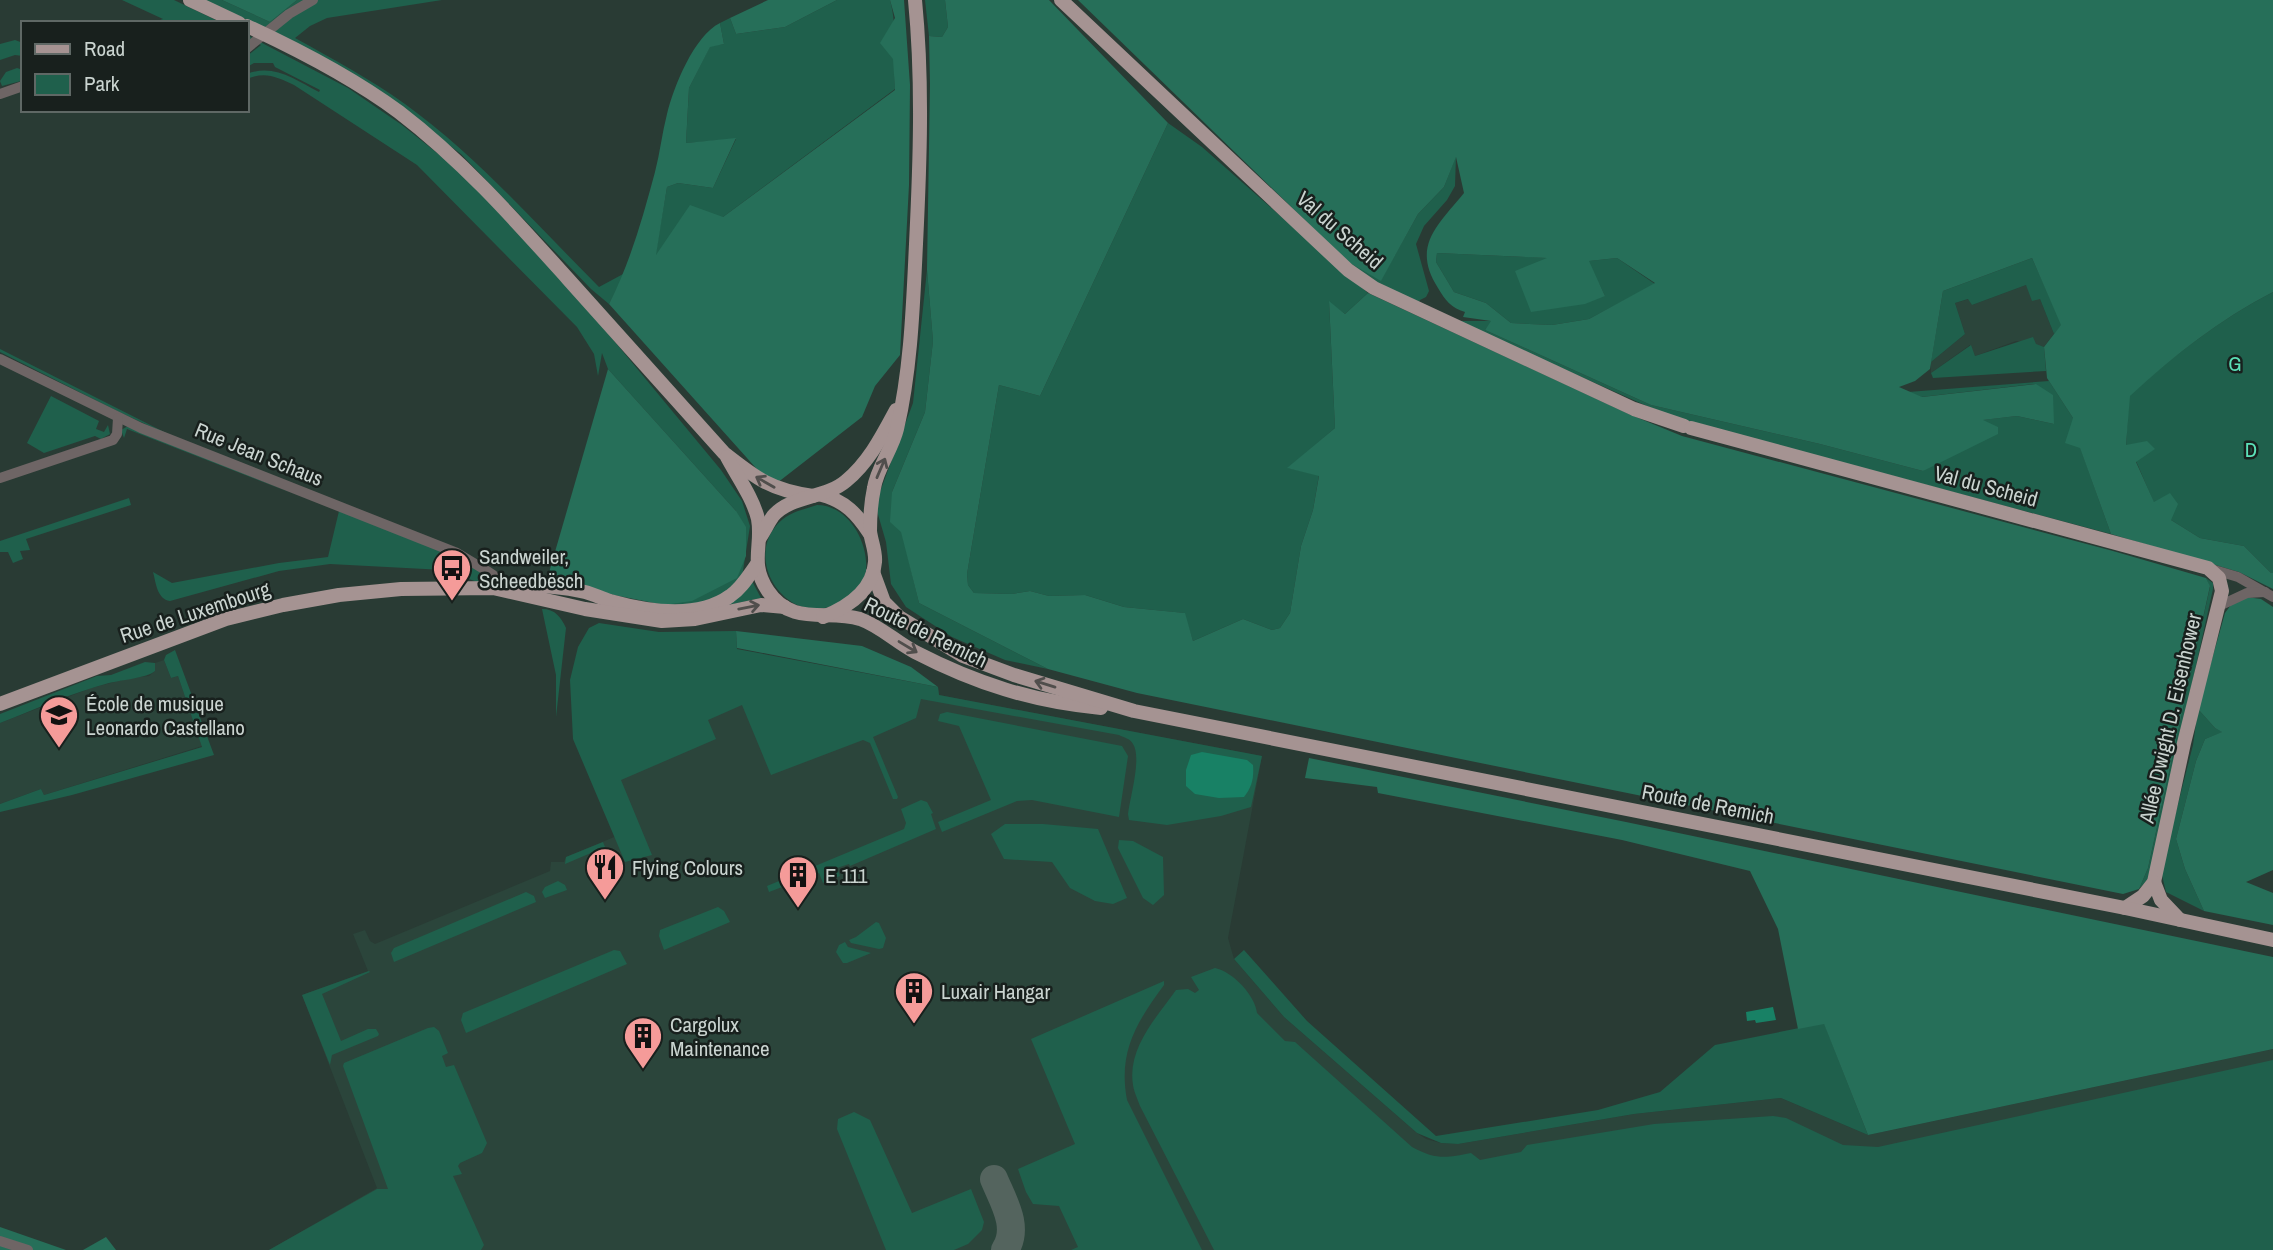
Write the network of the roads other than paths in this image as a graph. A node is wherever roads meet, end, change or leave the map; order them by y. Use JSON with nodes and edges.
{"nodes":[{"id":1,"x":190,"y":0,"type":"edge"},
{"id":2,"x":313,"y":0,"type":"edge"},
{"id":3,"x":915,"y":0,"type":"edge"},
{"id":4,"x":1061,"y":0,"type":"edge"},
{"id":5,"x":235,"y":21,"type":"edge"},
{"id":6,"x":248,"y":26,"type":"edge"},
{"id":7,"x":248,"y":47,"type":"edge"},
{"id":8,"x":21,"y":87,"type":"edge"},
{"id":9,"x":0,"y":94,"type":"edge"},
{"id":10,"x":0,"y":359,"type":"edge"},
{"id":11,"x":901,"y":400,"type":"junction"},
{"id":12,"x":118,"y":418,"type":"junction"},
{"id":13,"x":724,"y":453,"type":"junction"},
{"id":14,"x":0,"y":478,"type":"edge"},
{"id":15,"x":817,"y":495,"type":"junction"},
{"id":16,"x":870,"y":534,"type":"junction"},
{"id":17,"x":758,"y":541,"type":"junction"},
{"id":18,"x":757,"y":564,"type":"junction"},
{"id":19,"x":2208,"y":568,"type":"junction"},
{"id":20,"x":873,"y":572,"type":"junction"},
{"id":21,"x":493,"y":588,"type":"junction"},
{"id":22,"x":2270,"y":594,"type":"edge"},
{"id":23,"x":2219,"y":606,"type":"junction"},
{"id":24,"x":785,"y":607,"type":"junction"},
{"id":25,"x":585,"y":609,"type":"junction"},
{"id":26,"x":676,"y":611,"type":"junction"},
{"id":27,"x":824,"y":617,"type":"junction"},
{"id":28,"x":0,"y":704,"type":"edge"},
{"id":29,"x":1133,"y":711,"type":"junction"},
{"id":30,"x":2154,"y":882,"type":"junction"},
{"id":31,"x":2125,"y":908,"type":"junction"},
{"id":32,"x":2180,"y":920,"type":"junction"},
{"id":33,"x":2273,"y":940,"type":"edge"},
{"id":34,"x":0,"y":1241,"type":"edge"},
{"id":35,"x":27,"y":1250,"type":"edge"}],
"edges":[{"from":1,"to":5,"type":"main road"},
{"from":2,"to":7,"type":"street"},
{"from":3,"to":11,"type":"main road"},
{"from":4,"to":19,"type":"main road","name":"Val du Scheid"},
{"from":6,"to":13,"type":"main road"},
{"from":8,"to":9,"type":"street"},
{"from":10,"to":12,"type":"street","name":"Rue Jean Schaus"},
{"from":11,"to":15,"type":"main road"},
{"from":16,"to":11,"type":"main road","one_way":true},
{"from":12,"to":14,"type":"street"},
{"from":12,"to":21,"type":"street","name":"Rue Jean Schaus"},
{"from":15,"to":13,"type":"main road","one_way":true},
{"from":13,"to":17,"type":"main road"},
{"from":15,"to":16,"type":"main road"},
{"from":15,"to":17,"type":"main road"},
{"from":16,"to":20,"type":"main road"},
{"from":17,"to":18,"type":"main road"},
{"from":18,"to":24,"type":"main road"},
{"from":18,"to":26,"type":"main road","name":"Rue de Luxembourg"},
{"from":19,"to":22,"type":"street","name":"Val du Scheid"},
{"from":19,"to":23,"type":"main road","name":"Allée Dwight D. Eisenhower"},
{"from":20,"to":27,"type":"main road"},
{"from":29,"to":20,"type":"main road","name":"Route de Remich","one_way":true},
{"from":21,"to":25,"type":"main road","name":"Rue de Luxembourg"},
{"from":21,"to":26,"type":"main road","name":"Rue de Luxembourg"},
{"from":21,"to":28,"type":"main road","name":"Rue de Luxembourg"},
{"from":22,"to":23,"type":"street","name":"Val du Scheid"},
{"from":23,"to":30,"type":"main road","name":"Allée Dwight D. Eisenhower"},
{"from":25,"to":24,"type":"main road","name":"Rue de Luxembourg","one_way":true},
{"from":24,"to":27,"type":"main road"},
{"from":25,"to":26,"type":"main road"},
{"from":27,"to":29,"type":"main road","name":"Route de Remich","one_way":true},
{"from":29,"to":31,"type":"main road","name":"Route de Remich"},
{"from":30,"to":31,"type":"main road"},
{"from":30,"to":32,"type":"main road"},
{"from":31,"to":32,"type":"main road","name":"Route de Remich"},
{"from":32,"to":33,"type":"main road","name":"Route de Remich"},
{"from":34,"to":35,"type":"street"}]}
